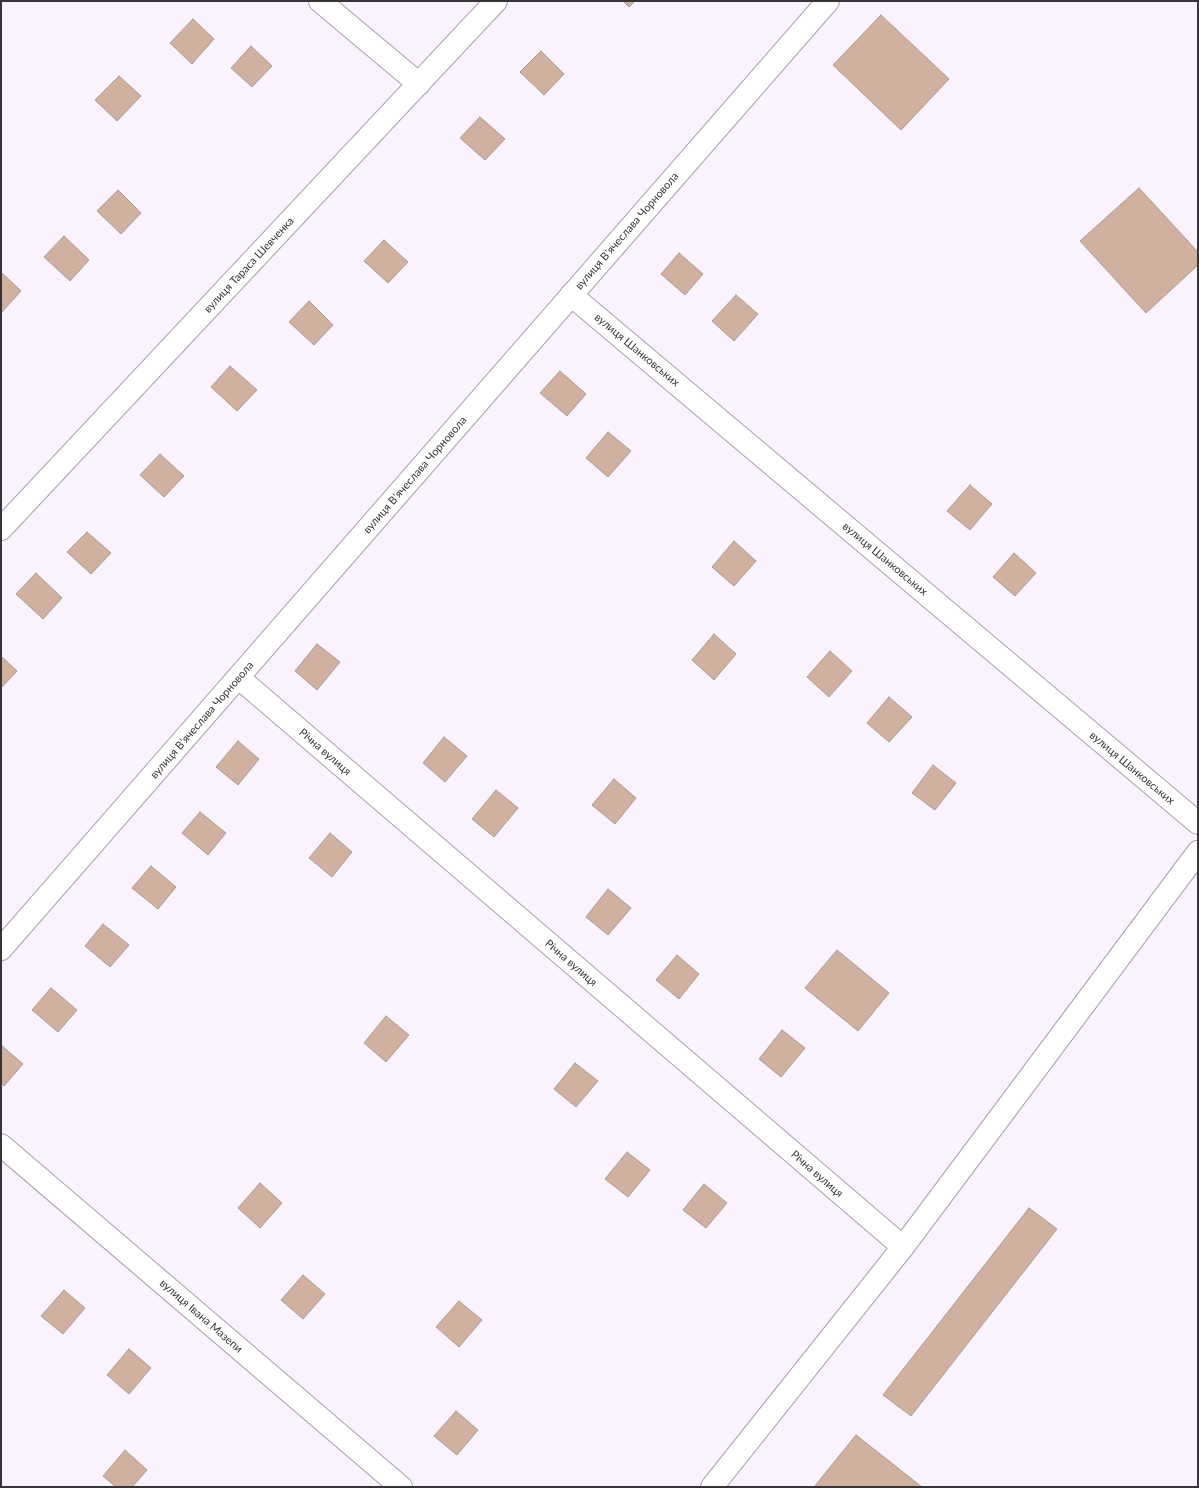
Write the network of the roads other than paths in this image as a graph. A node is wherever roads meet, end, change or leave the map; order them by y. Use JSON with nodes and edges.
{"nodes":[{"id":1,"x":320,"y":1,"type":"edge"},
{"id":2,"x":496,"y":1,"type":"edge"},
{"id":3,"x":828,"y":1,"type":"edge"},
{"id":4,"x":419,"y":84,"type":"junction"},
{"id":5,"x":571,"y":295,"type":"junction"},
{"id":6,"x":1,"y":529,"type":"edge"},
{"id":7,"x":239,"y":678,"type":"junction"},
{"id":8,"x":1198,"y":823,"type":"edge"},
{"id":9,"x":1198,"y":852,"type":"edge"},
{"id":10,"x":1,"y":949,"type":"edge"},
{"id":11,"x":1,"y":1144,"type":"edge"},
{"id":12,"x":903,"y":1247,"type":"junction"},
{"id":13,"x":401,"y":1487,"type":"edge"},
{"id":14,"x":712,"y":1487,"type":"edge"}],
"edges":[{"from":1,"to":4,"type":"main road"},
{"from":2,"to":4,"type":"main road","name":"вулиця Тараса Шевченка"},
{"from":3,"to":5,"type":"main road","name":"вулиця Вʼячеслава Чорновола"},
{"from":4,"to":6,"type":"main road","name":"вулиця Тараса Шевченка"},
{"from":5,"to":7,"type":"main road","name":"вулиця Вʼячеслава Чорновола"},
{"from":5,"to":8,"type":"main road","name":"вулиця Шанковських"},
{"from":7,"to":10,"type":"main road","name":"вулиця Вʼячеслава Чорновола"},
{"from":7,"to":12,"type":"main road","name":"Річна вулиця"},
{"from":9,"to":12,"type":"main road"},
{"from":11,"to":13,"type":"main road","name":"вулиця Івана Мазепи"},
{"from":12,"to":14,"type":"main road"}]}
